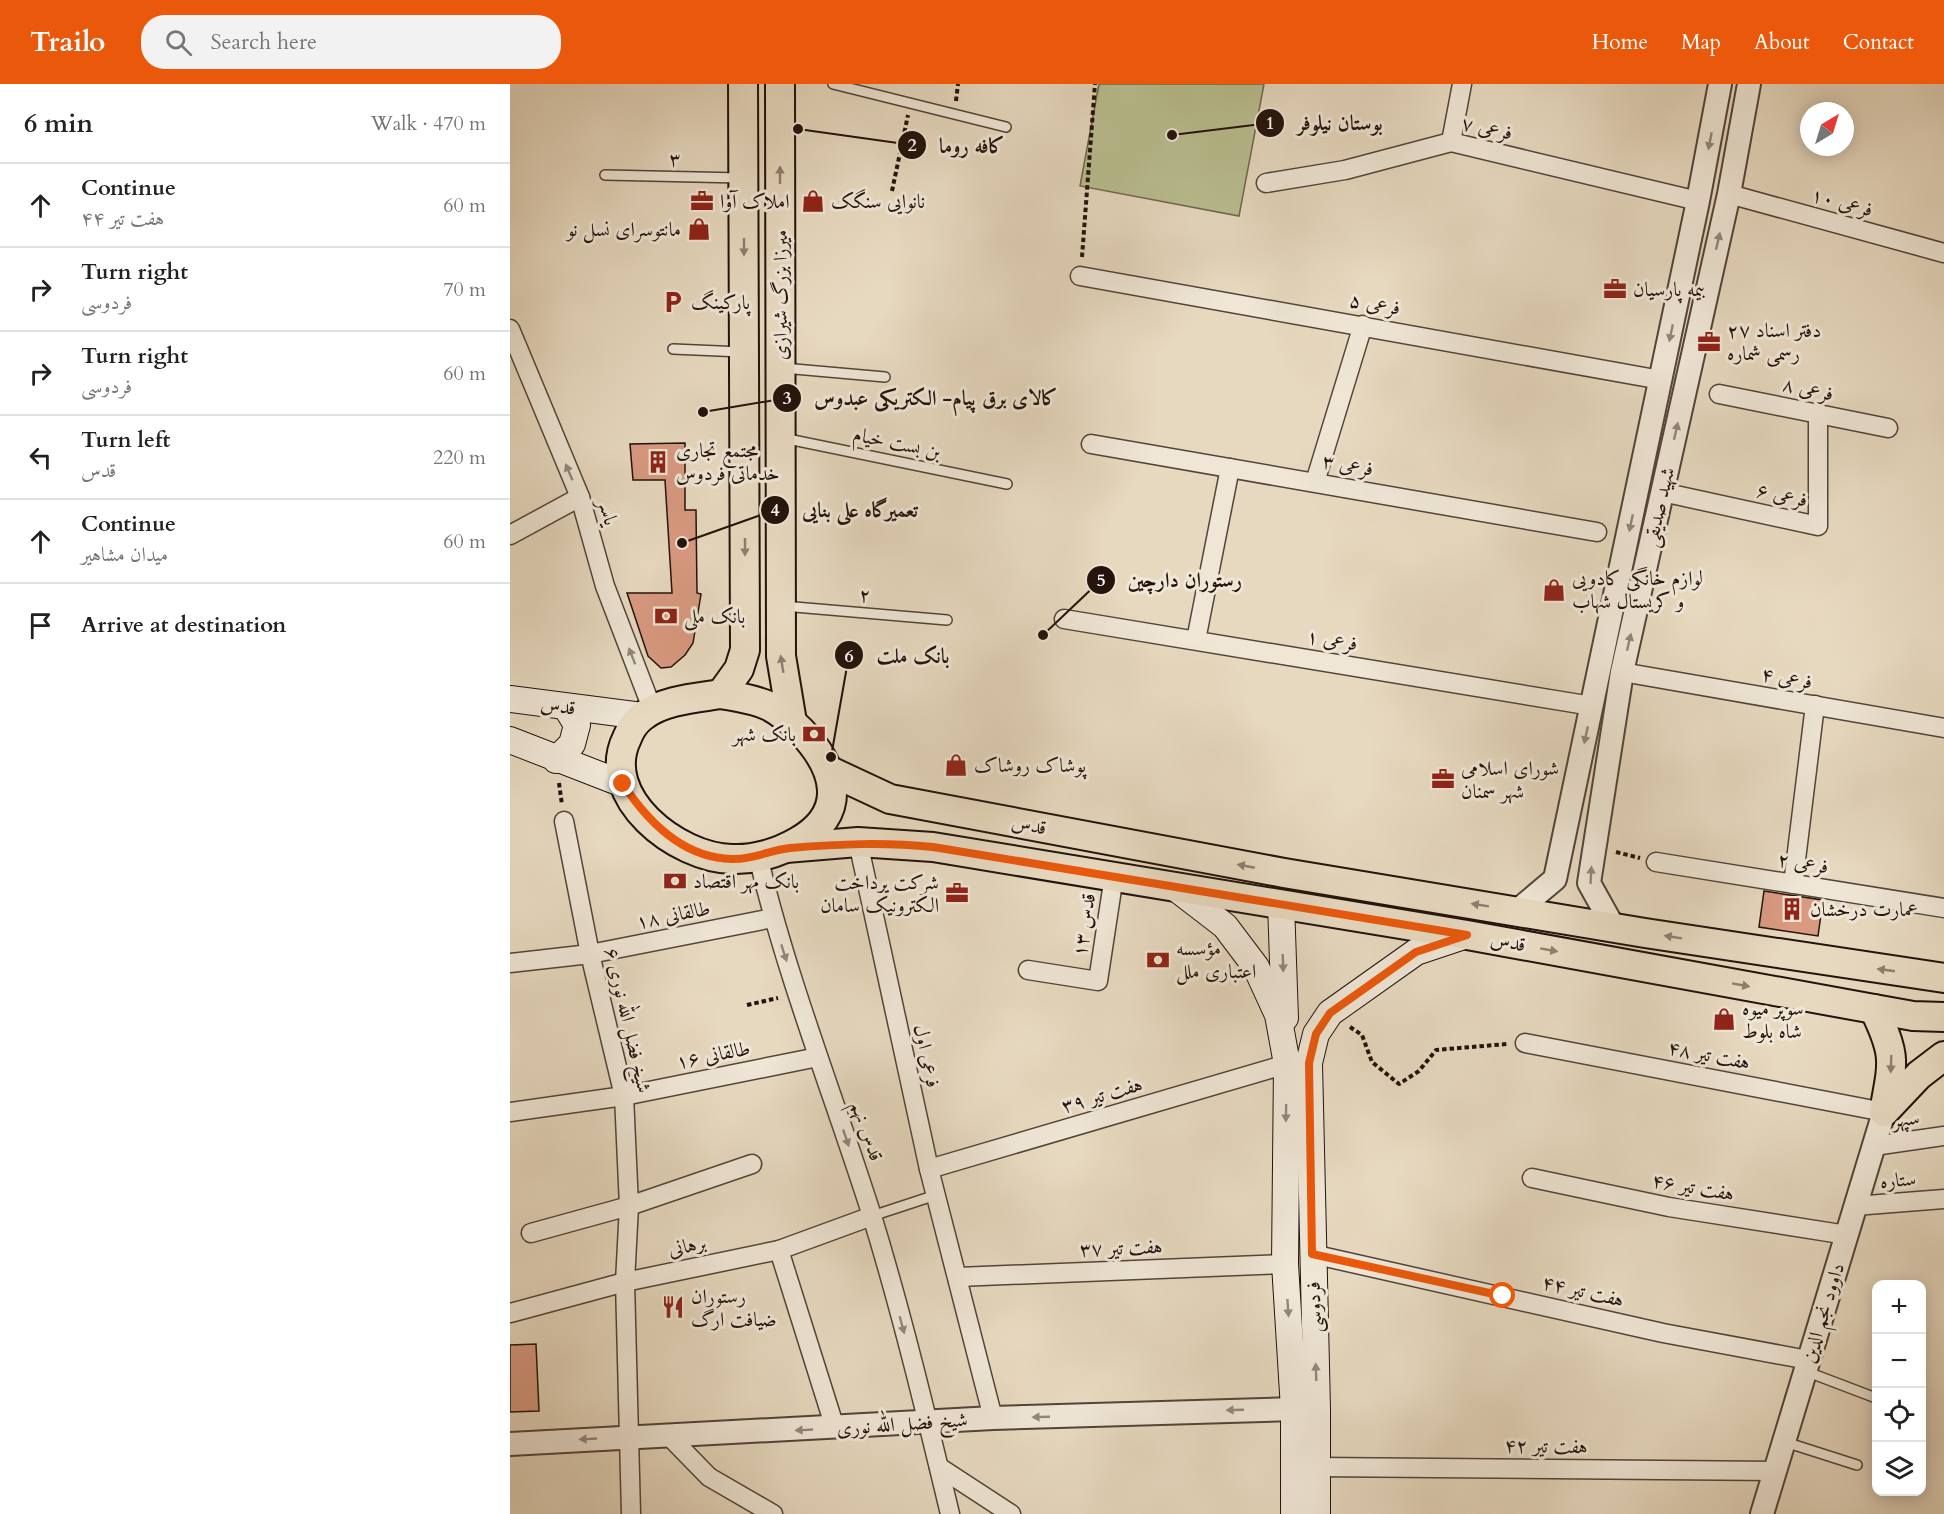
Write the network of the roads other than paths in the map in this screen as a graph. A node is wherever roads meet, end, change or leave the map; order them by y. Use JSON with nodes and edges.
{"nodes":[{"id":1,"x":743,"y":84,"type":"edge"},
{"id":2,"x":780,"y":84,"type":"edge"},
{"id":3,"x":833,"y":84,"type":"edge"},
{"id":4,"x":1462,"y":84,"type":"edge"},
{"id":5,"x":1720,"y":84,"type":"edge"},
{"id":6,"x":1749,"y":84,"type":"edge"},
{"id":7,"x":1006,"y":127,"type":"dead end"},
{"id":8,"x":1450,"y":142,"type":"junction"},
{"id":9,"x":605,"y":175,"type":"dead end"},
{"id":10,"x":744,"y":178,"type":"junction"},
{"id":11,"x":1266,"y":183,"type":"dead end"},
{"id":12,"x":1729,"y":194,"type":"junction"},
{"id":13,"x":1698,"y":201,"type":"junction"},
{"id":14,"x":1944,"y":253,"type":"edge"},
{"id":15,"x":1080,"y":276,"type":"road end"},
{"id":16,"x":1363,"y":325,"type":"junction"},
{"id":17,"x":510,"y":330,"type":"edge"},
{"id":18,"x":672,"y":349,"type":"dead end"},
{"id":19,"x":745,"y":352,"type":"junction"},
{"id":20,"x":780,"y":368,"type":"junction"},
{"id":21,"x":885,"y":377,"type":"dead end"},
{"id":22,"x":1661,"y":380,"type":"junction"},
{"id":23,"x":1719,"y":394,"type":"dead end"},
{"id":24,"x":1818,"y":414,"type":"junction"},
{"id":25,"x":1888,"y":428,"type":"dead end"},
{"id":26,"x":780,"y":437,"type":"junction"},
{"id":27,"x":1091,"y":444,"type":"dead end"},
{"id":28,"x":745,"y":464,"type":"junction"},
{"id":29,"x":780,"y":467,"type":"junction"},
{"id":30,"x":1230,"y":468,"type":"junction"},
{"id":31,"x":1315,"y":482,"type":"junction"},
{"id":32,"x":1007,"y":484,"type":"dead end"},
{"id":33,"x":1662,"y":492,"type":"junction"},
{"id":34,"x":580,"y":497,"type":"junction"},
{"id":35,"x":1597,"y":532,"type":"dead end"},
{"id":36,"x":510,"y":535,"type":"edge"},
{"id":37,"x":781,"y":606,"type":"junction"},
{"id":38,"x":1064,"y":619,"type":"dead end"},
{"id":39,"x":947,"y":620,"type":"dead end"},
{"id":40,"x":1196,"y":640,"type":"junction"},
{"id":41,"x":1622,"y":672,"type":"junction"},
{"id":42,"x":721,"y":694,"type":"junction"},
{"id":43,"x":510,"y":699,"type":"edge"},
{"id":44,"x":1815,"y":705,"type":"junction"},
{"id":45,"x":1592,"y":706,"type":"junction"},
{"id":46,"x":566,"y":707,"type":"junction"},
{"id":47,"x":647,"y":713,"type":"junction"},
{"id":48,"x":792,"y":722,"type":"junction"},
{"id":49,"x":1944,"y":728,"type":"edge"},
{"id":50,"x":510,"y":740,"type":"edge"},
{"id":51,"x":556,"y":760,"type":"junction"},
{"id":52,"x":830,"y":771,"type":"junction"},
{"id":53,"x":623,"y":784,"type":"junction"},
{"id":54,"x":1571,"y":808,"type":"junction"},
{"id":55,"x":1600,"y":811,"type":"junction"},
{"id":56,"x":564,"y":821,"type":"road end"},
{"id":57,"x":858,"y":842,"type":"junction"},
{"id":58,"x":786,"y":848,"type":"junction"},
{"id":59,"x":758,"y":856,"type":"junction"},
{"id":60,"x":1656,"y":862,"type":"road end"},
{"id":61,"x":1284,"y":873,"type":"junction"},
{"id":62,"x":1114,"y":876,"type":"junction"},
{"id":63,"x":1793,"y":884,"type":"junction"},
{"id":64,"x":1173,"y":886,"type":"junction"},
{"id":65,"x":1281,"y":904,"type":"junction"},
{"id":66,"x":1944,"y":908,"type":"edge"},
{"id":67,"x":1517,"y":910,"type":"junction"},
{"id":68,"x":773,"y":918,"type":"junction"},
{"id":69,"x":1614,"y":928,"type":"junction"},
{"id":70,"x":1467,"y":935,"type":"junction"},
{"id":71,"x":590,"y":954,"type":"junction"},
{"id":72,"x":510,"y":963,"type":"edge"},
{"id":73,"x":1028,"y":970,"type":"dead end"},
{"id":74,"x":1944,"y":978,"type":"edge"},
{"id":75,"x":1874,"y":1009,"type":"junction"},
{"id":76,"x":1944,"y":1017,"type":"edge"},
{"id":77,"x":1525,"y":1042,"type":"road end"},
{"id":78,"x":1944,"y":1056,"type":"edge"},
{"id":79,"x":818,"y":1057,"type":"junction"},
{"id":80,"x":1287,"y":1064,"type":"junction"},
{"id":81,"x":624,"y":1096,"type":"junction"},
{"id":82,"x":510,"y":1112,"type":"edge"},
{"id":83,"x":1884,"y":1112,"type":"junction"},
{"id":84,"x":1944,"y":1137,"type":"edge"},
{"id":85,"x":1874,"y":1146,"type":"junction"},
{"id":86,"x":752,"y":1164,"type":"dead end"},
{"id":87,"x":929,"y":1169,"type":"junction"},
{"id":88,"x":1532,"y":1178,"type":"dead end"},
{"id":89,"x":936,"y":1195,"type":"junction"},
{"id":90,"x":1944,"y":1199,"type":"edge"},
{"id":91,"x":629,"y":1206,"type":"junction"},
{"id":92,"x":1855,"y":1206,"type":"junction"},
{"id":93,"x":872,"y":1216,"type":"junction"},
{"id":94,"x":531,"y":1233,"type":"dead end"},
{"id":95,"x":1846,"y":1236,"type":"junction"},
{"id":96,"x":779,"y":1250,"type":"junction"},
{"id":97,"x":1312,"y":1254,"type":"junction"},
{"id":98,"x":1285,"y":1264,"type":"junction"},
{"id":99,"x":958,"y":1277,"type":"junction"},
{"id":100,"x":625,"y":1282,"type":"junction"},
{"id":101,"x":510,"y":1313,"type":"edge"},
{"id":102,"x":1807,"y":1365,"type":"junction"},
{"id":103,"x":1872,"y":1396,"type":"edge"},
{"id":104,"x":1305,"y":1409,"type":"junction"},
{"id":105,"x":993,"y":1418,"type":"junction"},
{"id":106,"x":929,"y":1422,"type":"junction"},
{"id":107,"x":836,"y":1428,"type":"junction"},
{"id":108,"x":669,"y":1436,"type":"junction"},
{"id":109,"x":629,"y":1437,"type":"junction"},
{"id":110,"x":1784,"y":1441,"type":"junction"},
{"id":111,"x":510,"y":1444,"type":"edge"},
{"id":112,"x":1857,"y":1465,"type":"dead end"},
{"id":113,"x":939,"y":1467,"type":"junction"},
{"id":114,"x":1316,"y":1467,"type":"junction"},
{"id":115,"x":1775,"y":1471,"type":"junction"},
{"id":116,"x":630,"y":1514,"type":"edge"},
{"id":117,"x":772,"y":1514,"type":"edge"},
{"id":118,"x":950,"y":1514,"type":"edge"},
{"id":119,"x":1011,"y":1514,"type":"edge"},
{"id":120,"x":1294,"y":1514,"type":"edge"},
{"id":121,"x":1317,"y":1514,"type":"edge"},
{"id":122,"x":1762,"y":1514,"type":"edge"}],
"edges":[{"from":1,"to":10,"type":"main road","name":"میرزا بزرگ شیرازی"},
{"from":20,"to":2,"type":"main road","name":"میرزا بزرگ شیرازی","one_way":true},
{"from":3,"to":7,"type":"lane"},
{"from":4,"to":8,"type":"street"},
{"from":5,"to":13,"type":"street","name":"شهید صدیقی","one_way":true},
{"from":6,"to":12,"type":"street","name":"شهید صدیقی"},
{"from":8,"to":11,"type":"street","name":"فرعی ۷"},
{"from":8,"to":13,"type":"street","name":"فرعی ۷"},
{"from":9,"to":10,"type":"lane","name":"۳"},
{"from":10,"to":19,"type":"main road","name":"میرزا بزرگ شیرازی","one_way":true},
{"from":12,"to":14,"type":"street","name":"فرعی ۱۰"},
{"from":33,"to":12,"type":"street","name":"شهید صدیقی","one_way":true},
{"from":13,"to":22,"type":"street","name":"شهید صدیقی","one_way":true},
{"from":15,"to":16,"type":"street","name":"فرعی ۵"},
{"from":16,"to":22,"type":"street","name":"فرعی ۵"},
{"from":16,"to":31,"type":"street"},
{"from":34,"to":17,"type":"street","name":"یاسر","one_way":true},
{"from":18,"to":19,"type":"lane"},
{"from":19,"to":28,"type":"main road","name":"میرزا بزرگ شیرازی"},
{"from":20,"to":21,"type":"lane"},
{"from":20,"to":26,"type":"main road","name":"میرزا بزرگ شیرازی"},
{"from":22,"to":45,"type":"street","name":"شهید صدیقی","one_way":true},
{"from":23,"to":24,"type":"street","name":"فرعی ۸"},
{"from":24,"to":25,"type":"street","name":"فرعی ۸"},
{"from":24,"to":33,"type":"street","name":"فرعی ۶"},
{"from":26,"to":29,"type":"main road","name":"میرزا بزرگ شیرازی"},
{"from":26,"to":32,"type":"lane","name":"بن بست خیام"},
{"from":27,"to":30,"type":"street","name":"فرعی ۳"},
{"from":28,"to":29,"type":"main road"},
{"from":28,"to":42,"type":"main road","name":"میرزا بزرگ شیرازی","one_way":true},
{"from":29,"to":37,"type":"main road","name":"میرزا بزرگ شیرازی"},
{"from":30,"to":31,"type":"street","name":"فرعی ۳"},
{"from":30,"to":40,"type":"street"},
{"from":31,"to":35,"type":"street","name":"فرعی ۳"},
{"from":41,"to":33,"type":"street","name":"شهید صدیقی","one_way":true},
{"from":34,"to":36,"type":"street"},
{"from":47,"to":34,"type":"street","name":"یاسر","one_way":true},
{"from":37,"to":39,"type":"lane","name":"۲"},
{"from":48,"to":37,"type":"main road","name":"میرزا بزرگ شیرازی","one_way":true},
{"from":38,"to":40,"type":"street","name":"فرعی ۱"},
{"from":40,"to":45,"type":"street","name":"فرعی ۱"},
{"from":41,"to":44,"type":"street","name":"فرعی ۴"},
{"from":41,"to":55,"type":"street","name":"شهید صدیقی"},
{"from":42,"to":47,"type":"main road"},
{"from":42,"to":48,"type":"main road"},
{"from":43,"to":46,"type":"main road","name":"قدس"},
{"from":44,"to":49,"type":"street","name":"فرعی ۴"},
{"from":44,"to":63,"type":"street"},
{"from":45,"to":54,"type":"street","name":"شهید صدیقی","one_way":true},
{"from":46,"to":47,"type":"main road","name":"قدس"},
{"from":46,"to":51,"type":"main road"},
{"from":47,"to":53,"type":"main road"},
{"from":48,"to":52,"type":"main road"},
{"from":50,"to":51,"type":"main road"},
{"from":51,"to":53,"type":"main road"},
{"from":52,"to":58,"type":"main road"},
{"from":61,"to":52,"type":"main road","name":"قدس","one_way":true},
{"from":53,"to":59,"type":"main road"},
{"from":54,"to":55,"type":"street"},
{"from":54,"to":67,"type":"street","name":"شهید صدیقی"},
{"from":69,"to":55,"type":"street","name":"شهید صدیقی","one_way":true},
{"from":56,"to":71,"type":"street","name":"شیخ فضل الله نوری ۶"},
{"from":57,"to":58,"type":"main road","name":"قدس"},
{"from":57,"to":62,"type":"main road","name":"قدس"},
{"from":57,"to":87,"type":"street","name":"فرعی اول"},
{"from":58,"to":59,"type":"main road"},
{"from":59,"to":68,"type":"street","name":"قدس نهم"},
{"from":60,"to":63,"type":"street","name":"فرعی ۲"},
{"from":61,"to":65,"type":"main road"},
{"from":67,"to":61,"type":"main road","name":"قدس","one_way":true},
{"from":62,"to":64,"type":"main road","name":"قدس"},
{"from":62,"to":73,"type":"street","name":"قدس ۱۳"},
{"from":63,"to":66,"type":"street","name":"فرعی ۲"},
{"from":64,"to":65,"type":"main road","name":"قدس"},
{"from":64,"to":80,"type":"main road","name":"فردوسی"},
{"from":65,"to":70,"type":"main road","name":"قدس"},
{"from":65,"to":80,"type":"main road","name":"فردوسی","one_way":true},
{"from":67,"to":69,"type":"main road","name":"قدس"},
{"from":68,"to":71,"type":"street","name":"طالقانی ۱۸"},
{"from":68,"to":79,"type":"street","name":"قدس نهم","one_way":true},
{"from":74,"to":69,"type":"main road","name":"قدس","one_way":true},
{"from":70,"to":75,"type":"main road","name":"قدس","one_way":true},
{"from":70,"to":97,"type":"main road","name":"فردوسی"},
{"from":71,"to":72,"type":"street","name":"طالقانی ۱۸"},
{"from":71,"to":81,"type":"street","name":"شیخ فضل الله نوری ۶"},
{"from":75,"to":76,"type":"main road","name":"قدس"},
{"from":75,"to":83,"type":"main road","one_way":true},
{"from":77,"to":83,"type":"street","name":"هفت تیر ۴۸"},
{"from":78,"to":83,"type":"main road"},
{"from":79,"to":81,"type":"street","name":"طالقانی ۱۶"},
{"from":79,"to":93,"type":"street","name":"قدس نهم","one_way":true},
{"from":80,"to":87,"type":"street","name":"هفت تیر ۳۹"},
{"from":80,"to":98,"type":"main road","name":"فردوسی","one_way":true},
{"from":81,"to":82,"type":"street","name":"طالقانی ۱۶"},
{"from":81,"to":91,"type":"street","name":"شیخ فضل الله نوری ۶"},
{"from":83,"to":85,"type":"street","name":"داوود نجم الدین"},
{"from":84,"to":85,"type":"street","name":"سپهر"},
{"from":85,"to":92,"type":"street","name":"داوود نجم الدین"},
{"from":86,"to":91,"type":"street"},
{"from":87,"to":89,"type":"street","name":"فرعی اول"},
{"from":88,"to":95,"type":"street","name":"هفت تیر ۴۶"},
{"from":89,"to":93,"type":"lane"},
{"from":89,"to":99,"type":"street","name":"فرعی اول"},
{"from":90,"to":92,"type":"street","name":"ستاره"},
{"from":91,"to":94,"type":"street"},
{"from":91,"to":100,"type":"street","name":"شیخ فضل الله نوری ۶"},
{"from":92,"to":95,"type":"street","name":"داوود نجم الدین"},
{"from":93,"to":96,"type":"street","name":"برهانی"},
{"from":93,"to":106,"type":"street","name":"قدس نهم","one_way":true},
{"from":95,"to":102,"type":"street","name":"داوود نجم الدین"},
{"from":96,"to":100,"type":"street","name":"برهانی"},
{"from":96,"to":107,"type":"street"},
{"from":97,"to":102,"type":"street","name":"هفت تیر ۴۴"},
{"from":104,"to":97,"type":"main road","name":"فردوسی","one_way":true},
{"from":98,"to":99,"type":"street","name":"هفت تیر ۳۷"},
{"from":98,"to":104,"type":"main road","name":"فردوسی","one_way":true},
{"from":99,"to":105,"type":"street","name":"فرعی اول"},
{"from":100,"to":101,"type":"street","name":"برهانی"},
{"from":100,"to":109,"type":"street","name":"شیخ فضل الله نوری ۶"},
{"from":102,"to":103,"type":"lane"},
{"from":102,"to":110,"type":"street","name":"داوود نجم الدین"},
{"from":104,"to":105,"type":"street","name":"شیخ فضل الله نوری","one_way":true},
{"from":104,"to":114,"type":"main road","name":"فردوسی"},
{"from":104,"to":120,"type":"main road","name":"فردوسی"},
{"from":105,"to":106,"type":"street","name":"شیخ فضل الله نوری"},
{"from":106,"to":107,"type":"street","name":"شیخ فضل الله نوری"},
{"from":106,"to":113,"type":"street","name":"قدس نهم"},
{"from":107,"to":108,"type":"street","name":"شیخ فضل الله نوری","one_way":true},
{"from":108,"to":109,"type":"street","name":"شیخ فضل الله نوری"},
{"from":108,"to":117,"type":"street"},
{"from":109,"to":111,"type":"street","name":"شیخ فضل الله نوری","one_way":true},
{"from":109,"to":116,"type":"street","name":"شیخ فضل الله نوری ۶"},
{"from":110,"to":112,"type":"lane"},
{"from":110,"to":115,"type":"street","name":"داوود نجم الدین"},
{"from":113,"to":118,"type":"street","name":"قدس نهم"},
{"from":113,"to":119,"type":"street"},
{"from":114,"to":115,"type":"street","name":"هفت تیر ۴۲"},
{"from":114,"to":121,"type":"main road","name":"فردوسی"},
{"from":115,"to":122,"type":"street","name":"داوود نجم الدین"}]}
